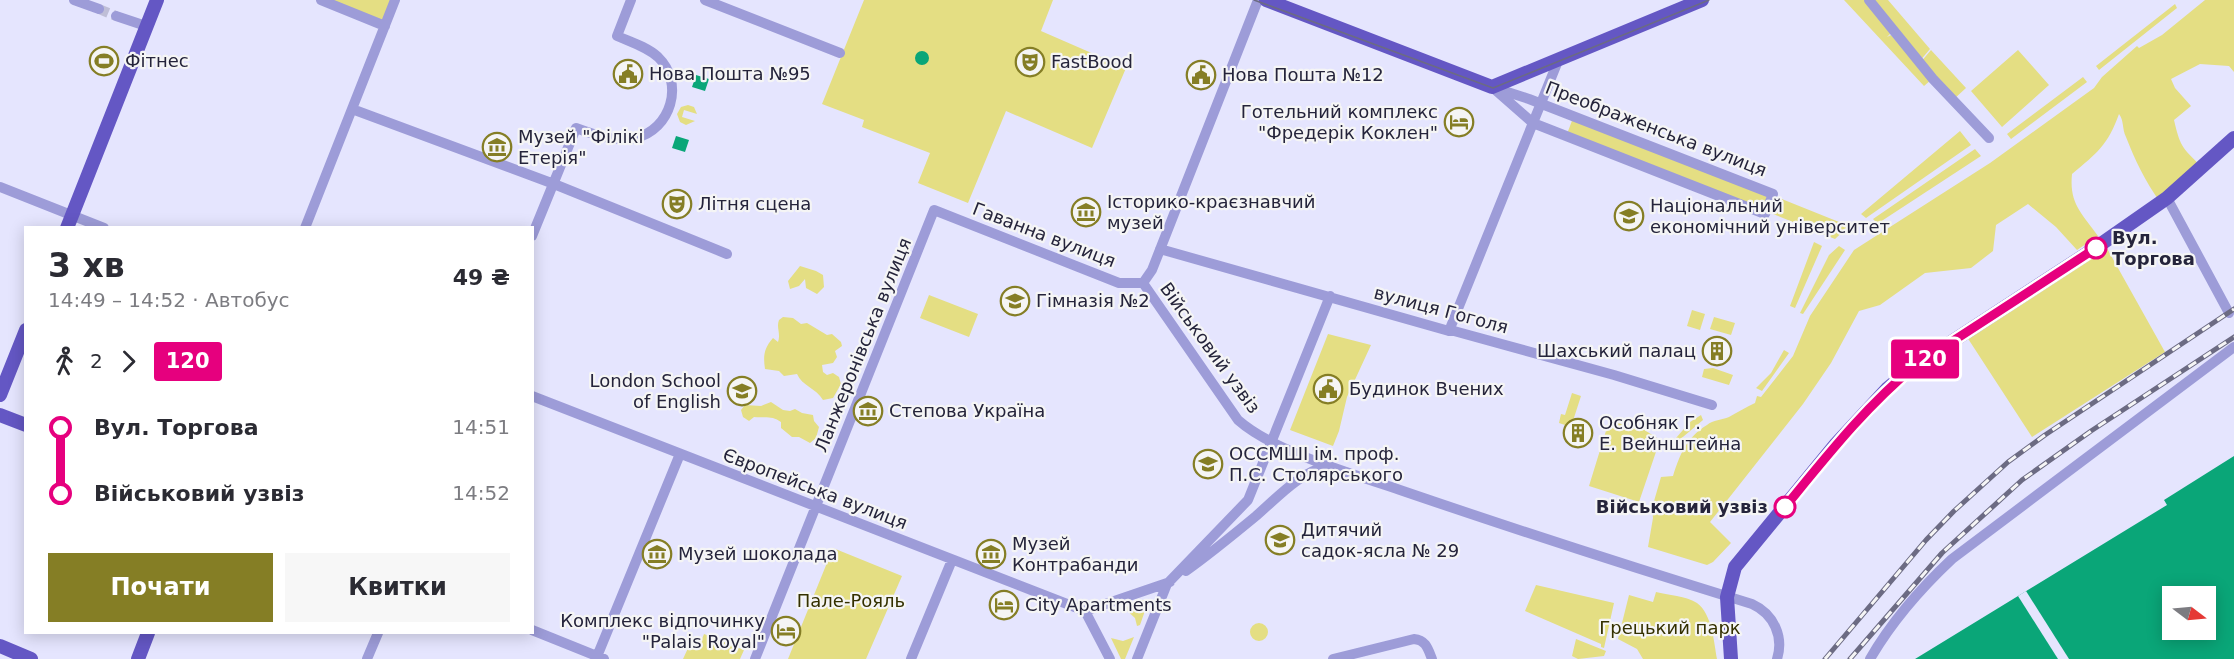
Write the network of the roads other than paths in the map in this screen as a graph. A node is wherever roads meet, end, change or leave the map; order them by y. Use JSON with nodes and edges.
{"nodes":[{"id":1,"x":74,"y":0,"type":"edge"},
{"id":2,"x":157,"y":0,"type":"edge"},
{"id":3,"x":321,"y":0,"type":"edge"},
{"id":4,"x":395,"y":0,"type":"edge"},
{"id":5,"x":631,"y":0,"type":"edge"},
{"id":6,"x":705,"y":0,"type":"edge"},
{"id":7,"x":1260,"y":0,"type":"edge"},
{"id":8,"x":1702,"y":0,"type":"edge"},
{"id":9,"x":1869,"y":0,"type":"edge"},
{"id":10,"x":99,"y":9,"type":"tunnel mouth"},
{"id":11,"x":116,"y":16,"type":"tunnel mouth"},
{"id":12,"x":146,"y":26,"type":"junction"},
{"id":13,"x":385,"y":26,"type":"junction"},
{"id":14,"x":840,"y":53,"type":"dead end"},
{"id":15,"x":1558,"y":61,"type":"junction"},
{"id":16,"x":1492,"y":87,"type":"junction"},
{"id":17,"x":1541,"y":103,"type":"junction"},
{"id":18,"x":352,"y":109,"type":"junction"},
{"id":19,"x":1533,"y":123,"type":"junction"},
{"id":20,"x":1989,"y":138,"type":"dead end"},
{"id":21,"x":2234,"y":138,"type":"edge"},
{"id":22,"x":554,"y":184,"type":"junction"},
{"id":23,"x":0,"y":187,"type":"edge"},
{"id":24,"x":2167,"y":198,"type":"junction"},
{"id":25,"x":934,"y":210,"type":"joint"},
{"id":26,"x":69,"y":222,"type":"edge"},
{"id":27,"x":92,"y":226,"type":"edge"},
{"id":28,"x":306,"y":226,"type":"edge"},
{"id":29,"x":534,"y":232,"type":"edge"},
{"id":30,"x":1160,"y":249,"type":"junction"},
{"id":31,"x":727,"y":254,"type":"dead end"},
{"id":32,"x":1143,"y":283,"type":"junction"},
{"id":33,"x":1329,"y":296,"type":"junction"},
{"id":34,"x":2229,"y":313,"type":"dead end"},
{"id":35,"x":1449,"y":331,"type":"junction"},
{"id":36,"x":24,"y":335,"type":"edge"},
{"id":37,"x":2234,"y":347,"type":"edge"},
{"id":38,"x":0,"y":394,"type":"edge"},
{"id":39,"x":534,"y":397,"type":"edge"},
{"id":40,"x":1712,"y":405,"type":"dead end"},
{"id":41,"x":0,"y":415,"type":"edge"},
{"id":42,"x":24,"y":424,"type":"edge"},
{"id":43,"x":680,"y":454,"type":"junction"},
{"id":44,"x":1329,"y":465,"type":"junction"},
{"id":45,"x":816,"y":507,"type":"junction"},
{"id":46,"x":952,"y":560,"type":"junction"},
{"id":47,"x":1167,"y":584,"type":"junction"},
{"id":48,"x":1727,"y":597,"type":"junction"},
{"id":49,"x":1085,"y":611,"type":"junction"},
{"id":50,"x":534,"y":631,"type":"edge"},
{"id":51,"x":148,"y":634,"type":"edge"},
{"id":52,"x":378,"y":634,"type":"edge"},
{"id":53,"x":0,"y":646,"type":"edge"},
{"id":54,"x":599,"y":658,"type":"edge"},
{"id":55,"x":32,"y":659,"type":"edge"},
{"id":56,"x":138,"y":659,"type":"edge"},
{"id":57,"x":367,"y":659,"type":"edge"},
{"id":58,"x":755,"y":659,"type":"edge"},
{"id":59,"x":911,"y":659,"type":"edge"},
{"id":60,"x":1110,"y":659,"type":"edge"},
{"id":61,"x":1137,"y":659,"type":"edge"},
{"id":62,"x":1333,"y":659,"type":"edge"},
{"id":63,"x":1432,"y":659,"type":"edge"},
{"id":64,"x":1731,"y":659,"type":"edge"},
{"id":65,"x":1777,"y":659,"type":"edge"},
{"id":66,"x":1870,"y":659,"type":"edge"}],
"edges":[{"from":1,"to":10,"type":"street"},
{"from":2,"to":12,"type":"main road"},
{"from":3,"to":13,"type":"street"},
{"from":4,"to":13,"type":"street"},
{"from":5,"to":22,"type":"street"},
{"from":6,"to":14,"type":"street"},
{"from":7,"to":16,"type":"main road","name":"Преображенська вулиця"},
{"from":7,"to":30,"type":"street"},
{"from":8,"to":15,"type":"main road"},
{"from":9,"to":20,"type":"street"},
{"from":11,"to":12,"type":"street"},
{"from":12,"to":26,"type":"main road"},
{"from":13,"to":18,"type":"street"},
{"from":15,"to":16,"type":"main road"},
{"from":15,"to":17,"type":"street"},
{"from":16,"to":17,"type":"street","name":"Преображенська вулиця"},
{"from":16,"to":19,"type":"street","name":"Преображенська вулиця"},
{"from":17,"to":19,"type":"street"},
{"from":17,"to":19,"type":"street","name":"Преображенська вулиця"},
{"from":18,"to":22,"type":"street"},
{"from":18,"to":28,"type":"street"},
{"from":19,"to":35,"type":"street"},
{"from":21,"to":24,"type":"main road"},
{"from":22,"to":29,"type":"street"},
{"from":22,"to":31,"type":"street"},
{"from":23,"to":26,"type":"street"},
{"from":24,"to":34,"type":"street"},
{"from":24,"to":48,"type":"main road"},
{"from":25,"to":32,"type":"street","name":"Гаванна вулиця"},
{"from":25,"to":45,"type":"street","name":"Ланжеронівська вулиця"},
{"from":26,"to":27,"type":"street"},
{"from":30,"to":32,"type":"street"},
{"from":30,"to":33,"type":"street","name":"вулиця Гоголя"},
{"from":32,"to":44,"type":"street","name":"Військовий узвіз"},
{"from":33,"to":35,"type":"street","name":"вулиця Гоголя"},
{"from":33,"to":47,"type":"street"},
{"from":35,"to":40,"type":"street","name":"вулиця Гоголя"},
{"from":36,"to":38,"type":"main road"},
{"from":37,"to":66,"type":"street"},
{"from":39,"to":43,"type":"street","name":"Європейська вулиця"},
{"from":41,"to":42,"type":"main road"},
{"from":43,"to":45,"type":"street","name":"Європейська вулиця"},
{"from":43,"to":54,"type":"street"},
{"from":44,"to":47,"type":"street"},
{"from":44,"to":48,"type":"street","name":"Військовий узвіз"},
{"from":45,"to":46,"type":"street","name":"Європейська вулиця"},
{"from":45,"to":58,"type":"street","name":"Ланжеронівська вулиця"},
{"from":46,"to":49,"type":"street","name":"Європейська вулиця"},
{"from":46,"to":59,"type":"street"},
{"from":47,"to":49,"type":"street"},
{"from":47,"to":61,"type":"street"},
{"from":48,"to":64,"type":"main road"},
{"from":48,"to":65,"type":"street","name":"Військовий узвіз"},
{"from":49,"to":60,"type":"street"},
{"from":50,"to":54,"type":"street"},
{"from":51,"to":56,"type":"main road"},
{"from":52,"to":57,"type":"street"},
{"from":53,"to":55,"type":"main road"},
{"from":62,"to":63,"type":"street"}]}
